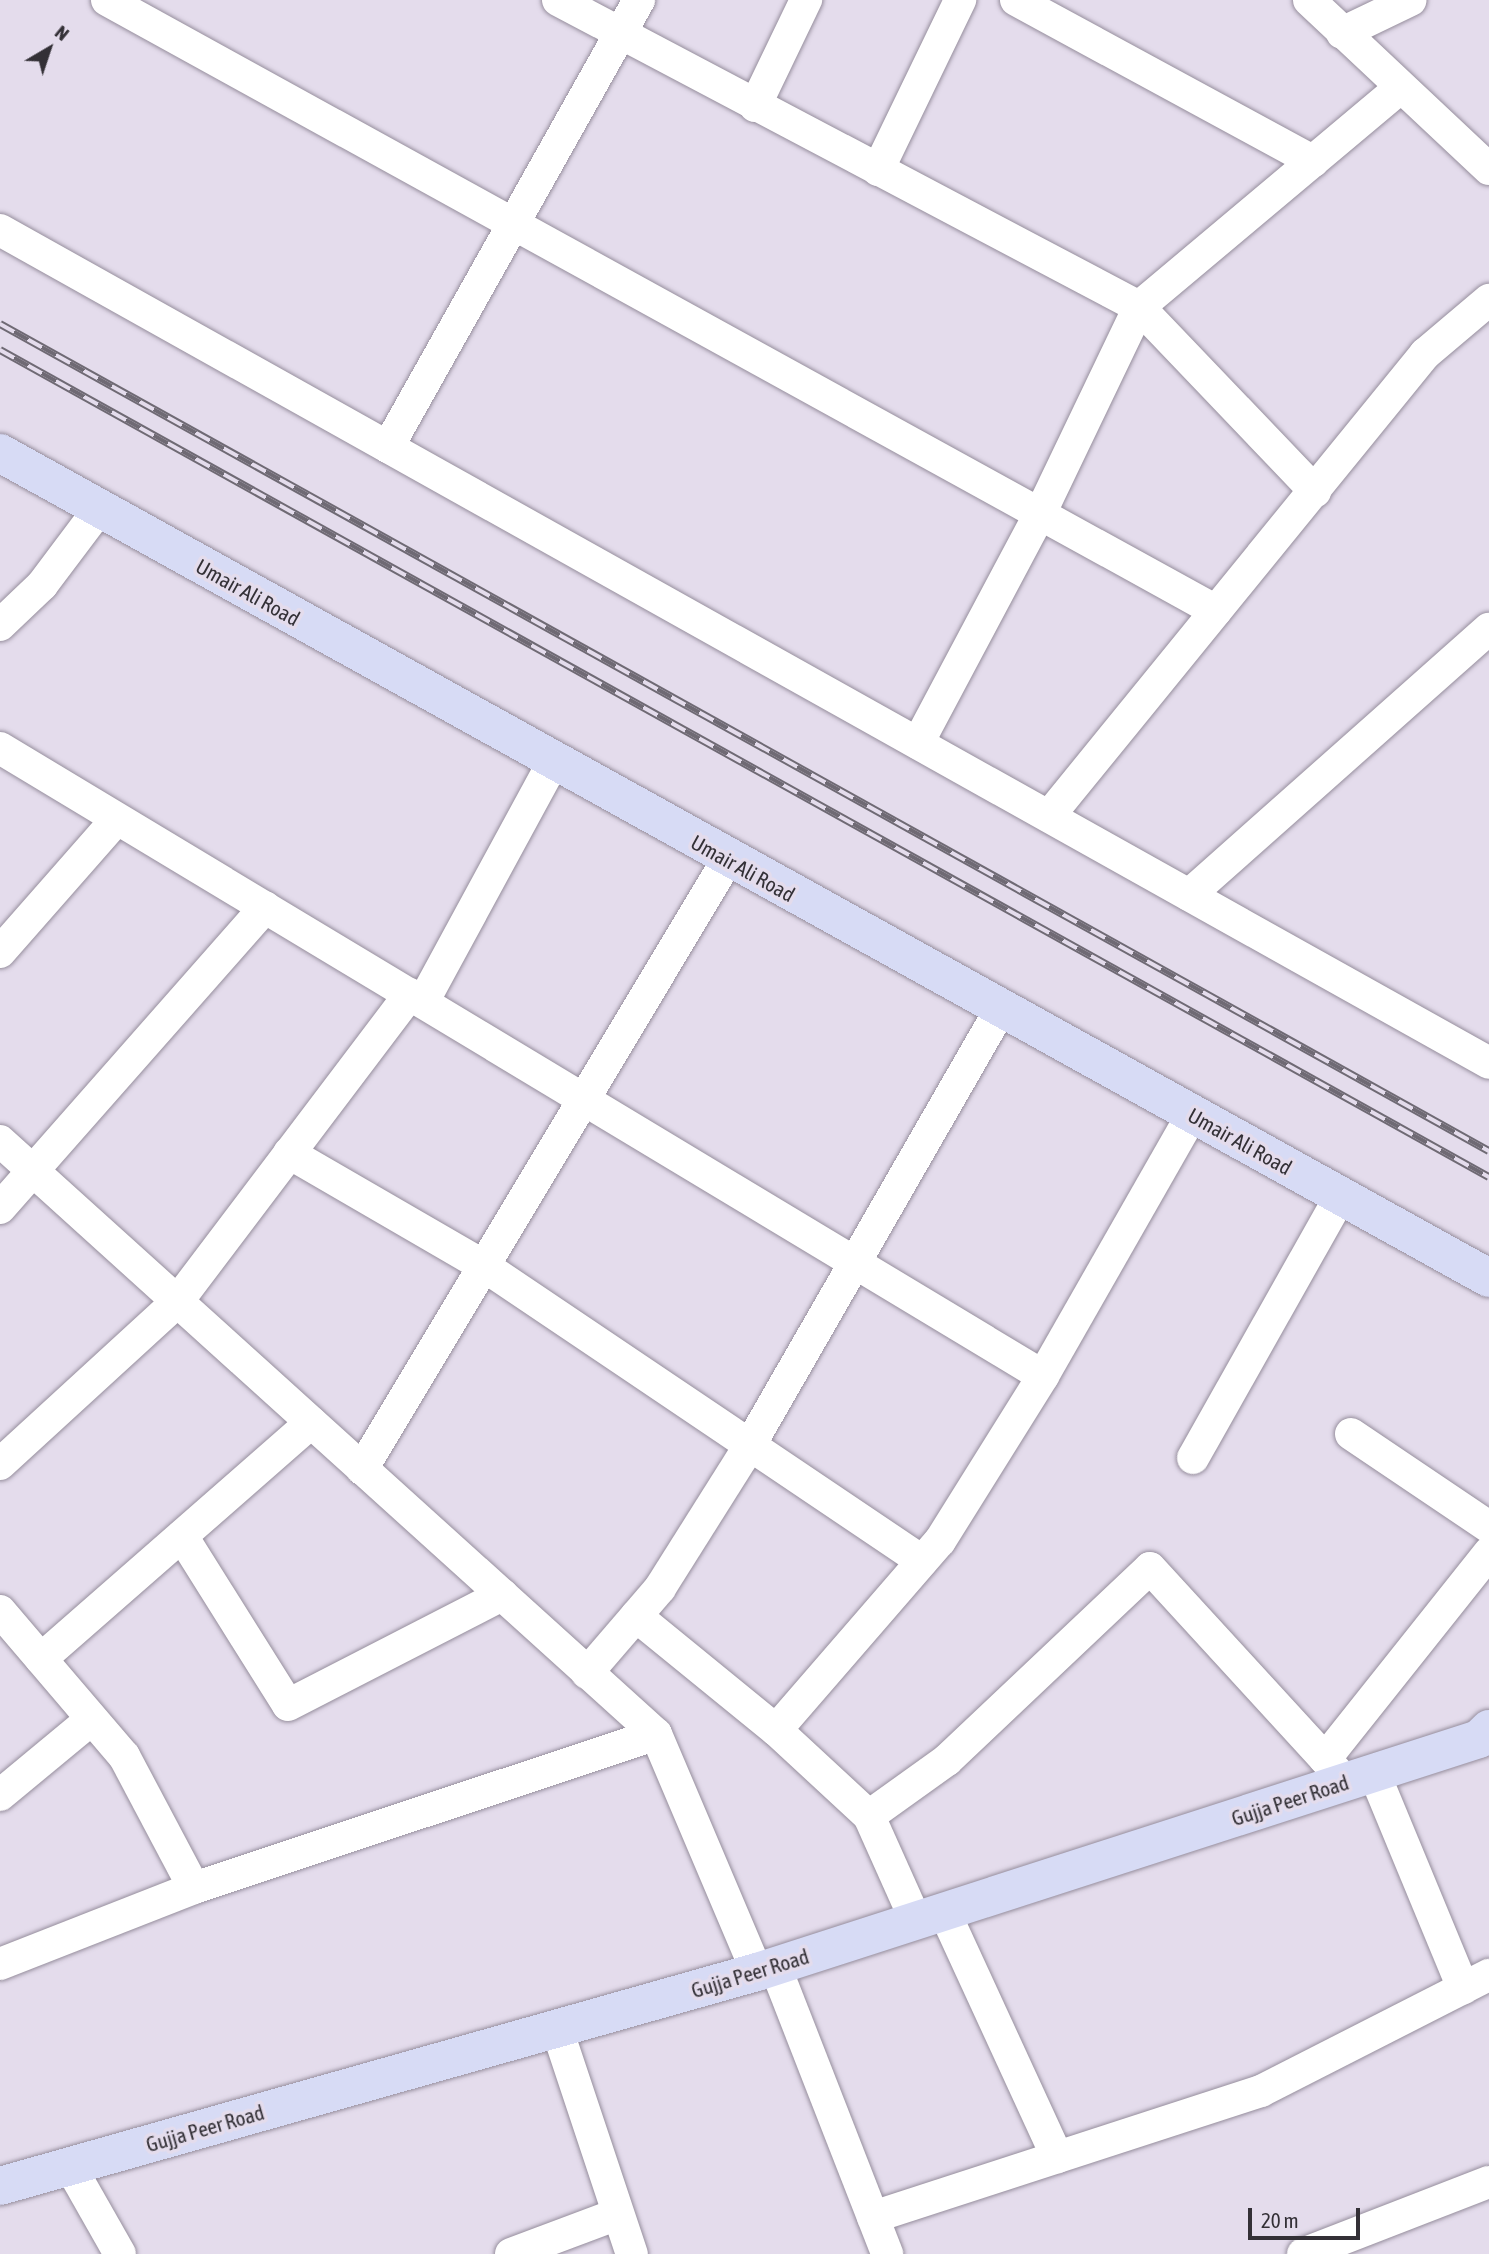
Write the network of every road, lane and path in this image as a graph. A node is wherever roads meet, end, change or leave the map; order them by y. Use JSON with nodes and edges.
{"nodes":[{"id":1,"x":107,"y":0,"type":"edge"},
{"id":2,"x":558,"y":0,"type":"edge"},
{"id":3,"x":639,"y":0,"type":"edge"},
{"id":4,"x":806,"y":0,"type":"edge"},
{"id":5,"x":960,"y":0,"type":"edge"},
{"id":6,"x":1016,"y":0,"type":"edge"},
{"id":7,"x":1309,"y":0,"type":"edge"},
{"id":8,"x":1411,"y":0,"type":"edge"},
{"id":9,"x":1342,"y":33,"type":"junction"},
{"id":10,"x":621,"y":36,"type":"junction"},
{"id":11,"x":1400,"y":88,"type":"junction"},
{"id":12,"x":755,"y":106,"type":"junction"},
{"id":13,"x":1313,"y":161,"type":"junction"},
{"id":14,"x":1489,"y":169,"type":"edge"},
{"id":15,"x":878,"y":170,"type":"junction"},
{"id":16,"x":514,"y":225,"type":"junction"},
{"id":17,"x":0,"y":230,"type":"edge"},
{"id":18,"x":1489,"y":300,"type":"edge"},
{"id":19,"x":1139,"y":307,"type":"junction"},
{"id":20,"x":388,"y":447,"type":"junction"},
{"id":21,"x":0,"y":453,"type":"edge"},
{"id":22,"x":1315,"y":491,"type":"junction"},
{"id":23,"x":99,"y":509,"type":"junction"},
{"id":24,"x":1040,"y":514,"type":"junction"},
{"id":25,"x":1216,"y":611,"type":"junction"},
{"id":26,"x":0,"y":625,"type":"edge"},
{"id":27,"x":1489,"y":629,"type":"edge"},
{"id":28,"x":918,"y":743,"type":"junction"},
{"id":29,"x":0,"y":748,"type":"edge"},
{"id":30,"x":553,"y":763,"type":"junction"},
{"id":31,"x":1049,"y":816,"type":"junction"},
{"id":32,"x":117,"y":819,"type":"junction"},
{"id":33,"x":728,"y":859,"type":"junction"},
{"id":34,"x":1189,"y":895,"type":"junction"},
{"id":35,"x":265,"y":907,"type":"junction"},
{"id":36,"x":0,"y":952,"type":"edge"},
{"id":37,"x":416,"y":998,"type":"junction"},
{"id":38,"x":1000,"y":1010,"type":"junction"},
{"id":39,"x":1489,"y":1063,"type":"edge"},
{"id":40,"x":588,"y":1098,"type":"junction"},
{"id":41,"x":1192,"y":1115,"type":"junction"},
{"id":42,"x":0,"y":1141,"type":"edge"},
{"id":43,"x":289,"y":1153,"type":"junction"},
{"id":44,"x":35,"y":1174,"type":"junction"},
{"id":45,"x":1340,"y":1197,"type":"junction"},
{"id":46,"x":0,"y":1208,"type":"edge"},
{"id":47,"x":856,"y":1262,"type":"junction"},
{"id":48,"x":484,"y":1266,"type":"junction"},
{"id":49,"x":1489,"y":1278,"type":"edge"},
{"id":50,"x":177,"y":1302,"type":"junction"},
{"id":51,"x":1043,"y":1376,"type":"junction"},
{"id":52,"x":311,"y":1423,"type":"junction"},
{"id":53,"x":1351,"y":1434,"type":"dead end"},
{"id":54,"x":750,"y":1445,"type":"junction"},
{"id":55,"x":1193,"y":1458,"type":"dead end"},
{"id":56,"x":0,"y":1464,"type":"edge"},
{"id":57,"x":362,"y":1469,"type":"junction"},
{"id":58,"x":1489,"y":1527,"type":"edge"},
{"id":59,"x":182,"y":1536,"type":"junction"},
{"id":60,"x":1489,"y":1553,"type":"edge"},
{"id":61,"x":922,"y":1561,"type":"junction"},
{"id":62,"x":502,"y":1595,"type":"junction"},
{"id":63,"x":0,"y":1611,"type":"edge"},
{"id":64,"x":636,"y":1616,"type":"junction"},
{"id":65,"x":40,"y":1659,"type":"junction"},
{"id":66,"x":587,"y":1672,"type":"junction"},
{"id":67,"x":92,"y":1719,"type":"junction"},
{"id":68,"x":1489,"y":1729,"type":"edge"},
{"id":69,"x":776,"y":1730,"type":"junction"},
{"id":70,"x":656,"y":1734,"type":"junction"},
{"id":71,"x":1348,"y":1771,"type":"junction"},
{"id":72,"x":0,"y":1795,"type":"edge"},
{"id":73,"x":869,"y":1815,"type":"junction"},
{"id":74,"x":194,"y":1888,"type":"junction"},
{"id":75,"x":930,"y":1916,"type":"junction"},
{"id":76,"x":0,"y":1964,"type":"edge"},
{"id":77,"x":766,"y":1969,"type":"junction"},
{"id":78,"x":1476,"y":1981,"type":"edge"},
{"id":79,"x":557,"y":2029,"type":"junction"},
{"id":80,"x":1058,"y":2157,"type":"junction"},
{"id":81,"x":70,"y":2166,"type":"junction"},
{"id":82,"x":1489,"y":2182,"type":"edge"},
{"id":83,"x":0,"y":2186,"type":"edge"},
{"id":84,"x":618,"y":2214,"type":"junction"},
{"id":85,"x":873,"y":2217,"type":"junction"},
{"id":86,"x":120,"y":2254,"type":"edge"},
{"id":87,"x":510,"y":2254,"type":"edge"},
{"id":88,"x":632,"y":2254,"type":"edge"},
{"id":89,"x":887,"y":2254,"type":"edge"},
{"id":90,"x":1303,"y":2254,"type":"edge"}],
"edges":[{"from":1,"to":16,"type":"street"},
{"from":2,"to":10,"type":"street"},
{"from":3,"to":10,"type":"street"},
{"from":4,"to":12,"type":"street"},
{"from":5,"to":15,"type":"street"},
{"from":6,"to":13,"type":"street"},
{"from":7,"to":9,"type":"street"},
{"from":8,"to":9,"type":"street"},
{"from":9,"to":11,"type":"street"},
{"from":10,"to":12,"type":"street"},
{"from":10,"to":16,"type":"street"},
{"from":11,"to":13,"type":"street"},
{"from":11,"to":14,"type":"street"},
{"from":12,"to":15,"type":"street"},
{"from":13,"to":19,"type":"street"},
{"from":15,"to":19,"type":"street"},
{"from":16,"to":20,"type":"street"},
{"from":16,"to":24,"type":"street"},
{"from":17,"to":20,"type":"street"},
{"from":18,"to":22,"type":"street"},
{"from":19,"to":22,"type":"street"},
{"from":19,"to":24,"type":"street"},
{"from":20,"to":28,"type":"street"},
{"from":21,"to":23,"type":"street","name":"Umair Ali Road"},
{"from":22,"to":25,"type":"street"},
{"from":23,"to":26,"type":"street"},
{"from":23,"to":30,"type":"street","name":"Umair Ali Road"},
{"from":24,"to":25,"type":"street"},
{"from":24,"to":28,"type":"street"},
{"from":25,"to":31,"type":"street"},
{"from":27,"to":34,"type":"street"},
{"from":28,"to":31,"type":"street"},
{"from":29,"to":32,"type":"street"},
{"from":30,"to":33,"type":"street","name":"Umair Ali Road"},
{"from":30,"to":37,"type":"street"},
{"from":31,"to":34,"type":"street"},
{"from":32,"to":35,"type":"street"},
{"from":32,"to":36,"type":"street"},
{"from":33,"to":38,"type":"street","name":"Umair Ali Road"},
{"from":33,"to":40,"type":"street"},
{"from":34,"to":39,"type":"street"},
{"from":35,"to":37,"type":"street"},
{"from":35,"to":44,"type":"street"},
{"from":37,"to":40,"type":"street"},
{"from":37,"to":43,"type":"street"},
{"from":38,"to":41,"type":"street","name":"Umair Ali Road"},
{"from":38,"to":47,"type":"street"},
{"from":40,"to":47,"type":"street"},
{"from":40,"to":48,"type":"street"},
{"from":41,"to":45,"type":"street","name":"Umair Ali Road"},
{"from":41,"to":51,"type":"street"},
{"from":42,"to":44,"type":"street"},
{"from":43,"to":48,"type":"street"},
{"from":43,"to":50,"type":"street"},
{"from":44,"to":46,"type":"street"},
{"from":44,"to":50,"type":"street"},
{"from":45,"to":49,"type":"street","name":"Umair Ali Road"},
{"from":45,"to":55,"type":"street"},
{"from":47,"to":51,"type":"street"},
{"from":47,"to":54,"type":"street"},
{"from":48,"to":54,"type":"street"},
{"from":48,"to":57,"type":"street"},
{"from":50,"to":52,"type":"street"},
{"from":50,"to":56,"type":"street"},
{"from":51,"to":61,"type":"street"},
{"from":52,"to":57,"type":"street"},
{"from":52,"to":59,"type":"street"},
{"from":53,"to":58,"type":"street"},
{"from":54,"to":61,"type":"street"},
{"from":54,"to":64,"type":"street"},
{"from":57,"to":62,"type":"street"},
{"from":59,"to":62,"type":"street"},
{"from":59,"to":65,"type":"street"},
{"from":60,"to":71,"type":"street"},
{"from":61,"to":69,"type":"street"},
{"from":62,"to":66,"type":"street"},
{"from":63,"to":65,"type":"street"},
{"from":64,"to":66,"type":"street"},
{"from":64,"to":69,"type":"street"},
{"from":65,"to":67,"type":"street"},
{"from":66,"to":70,"type":"street"},
{"from":67,"to":72,"type":"street"},
{"from":67,"to":74,"type":"street"},
{"from":68,"to":71,"type":"street","name":"Gujja Peer Road"},
{"from":69,"to":73,"type":"street"},
{"from":70,"to":74,"type":"street"},
{"from":70,"to":77,"type":"street"},
{"from":71,"to":73,"type":"street"},
{"from":71,"to":75,"type":"street","name":"Gujja Peer Road"},
{"from":71,"to":78,"type":"street"},
{"from":73,"to":75,"type":"street"},
{"from":74,"to":76,"type":"street"},
{"from":75,"to":77,"type":"street","name":"Gujja Peer Road"},
{"from":75,"to":80,"type":"street"},
{"from":77,"to":79,"type":"street","name":"Gujja Peer Road"},
{"from":77,"to":85,"type":"street"},
{"from":78,"to":80,"type":"street"},
{"from":79,"to":81,"type":"street","name":"Gujja Peer Road"},
{"from":79,"to":84,"type":"street"},
{"from":80,"to":85,"type":"street"},
{"from":81,"to":83,"type":"street","name":"Gujja Peer Road"},
{"from":81,"to":86,"type":"street"},
{"from":82,"to":90,"type":"street"},
{"from":84,"to":87,"type":"street"},
{"from":84,"to":88,"type":"street"},
{"from":85,"to":89,"type":"street"}]}
